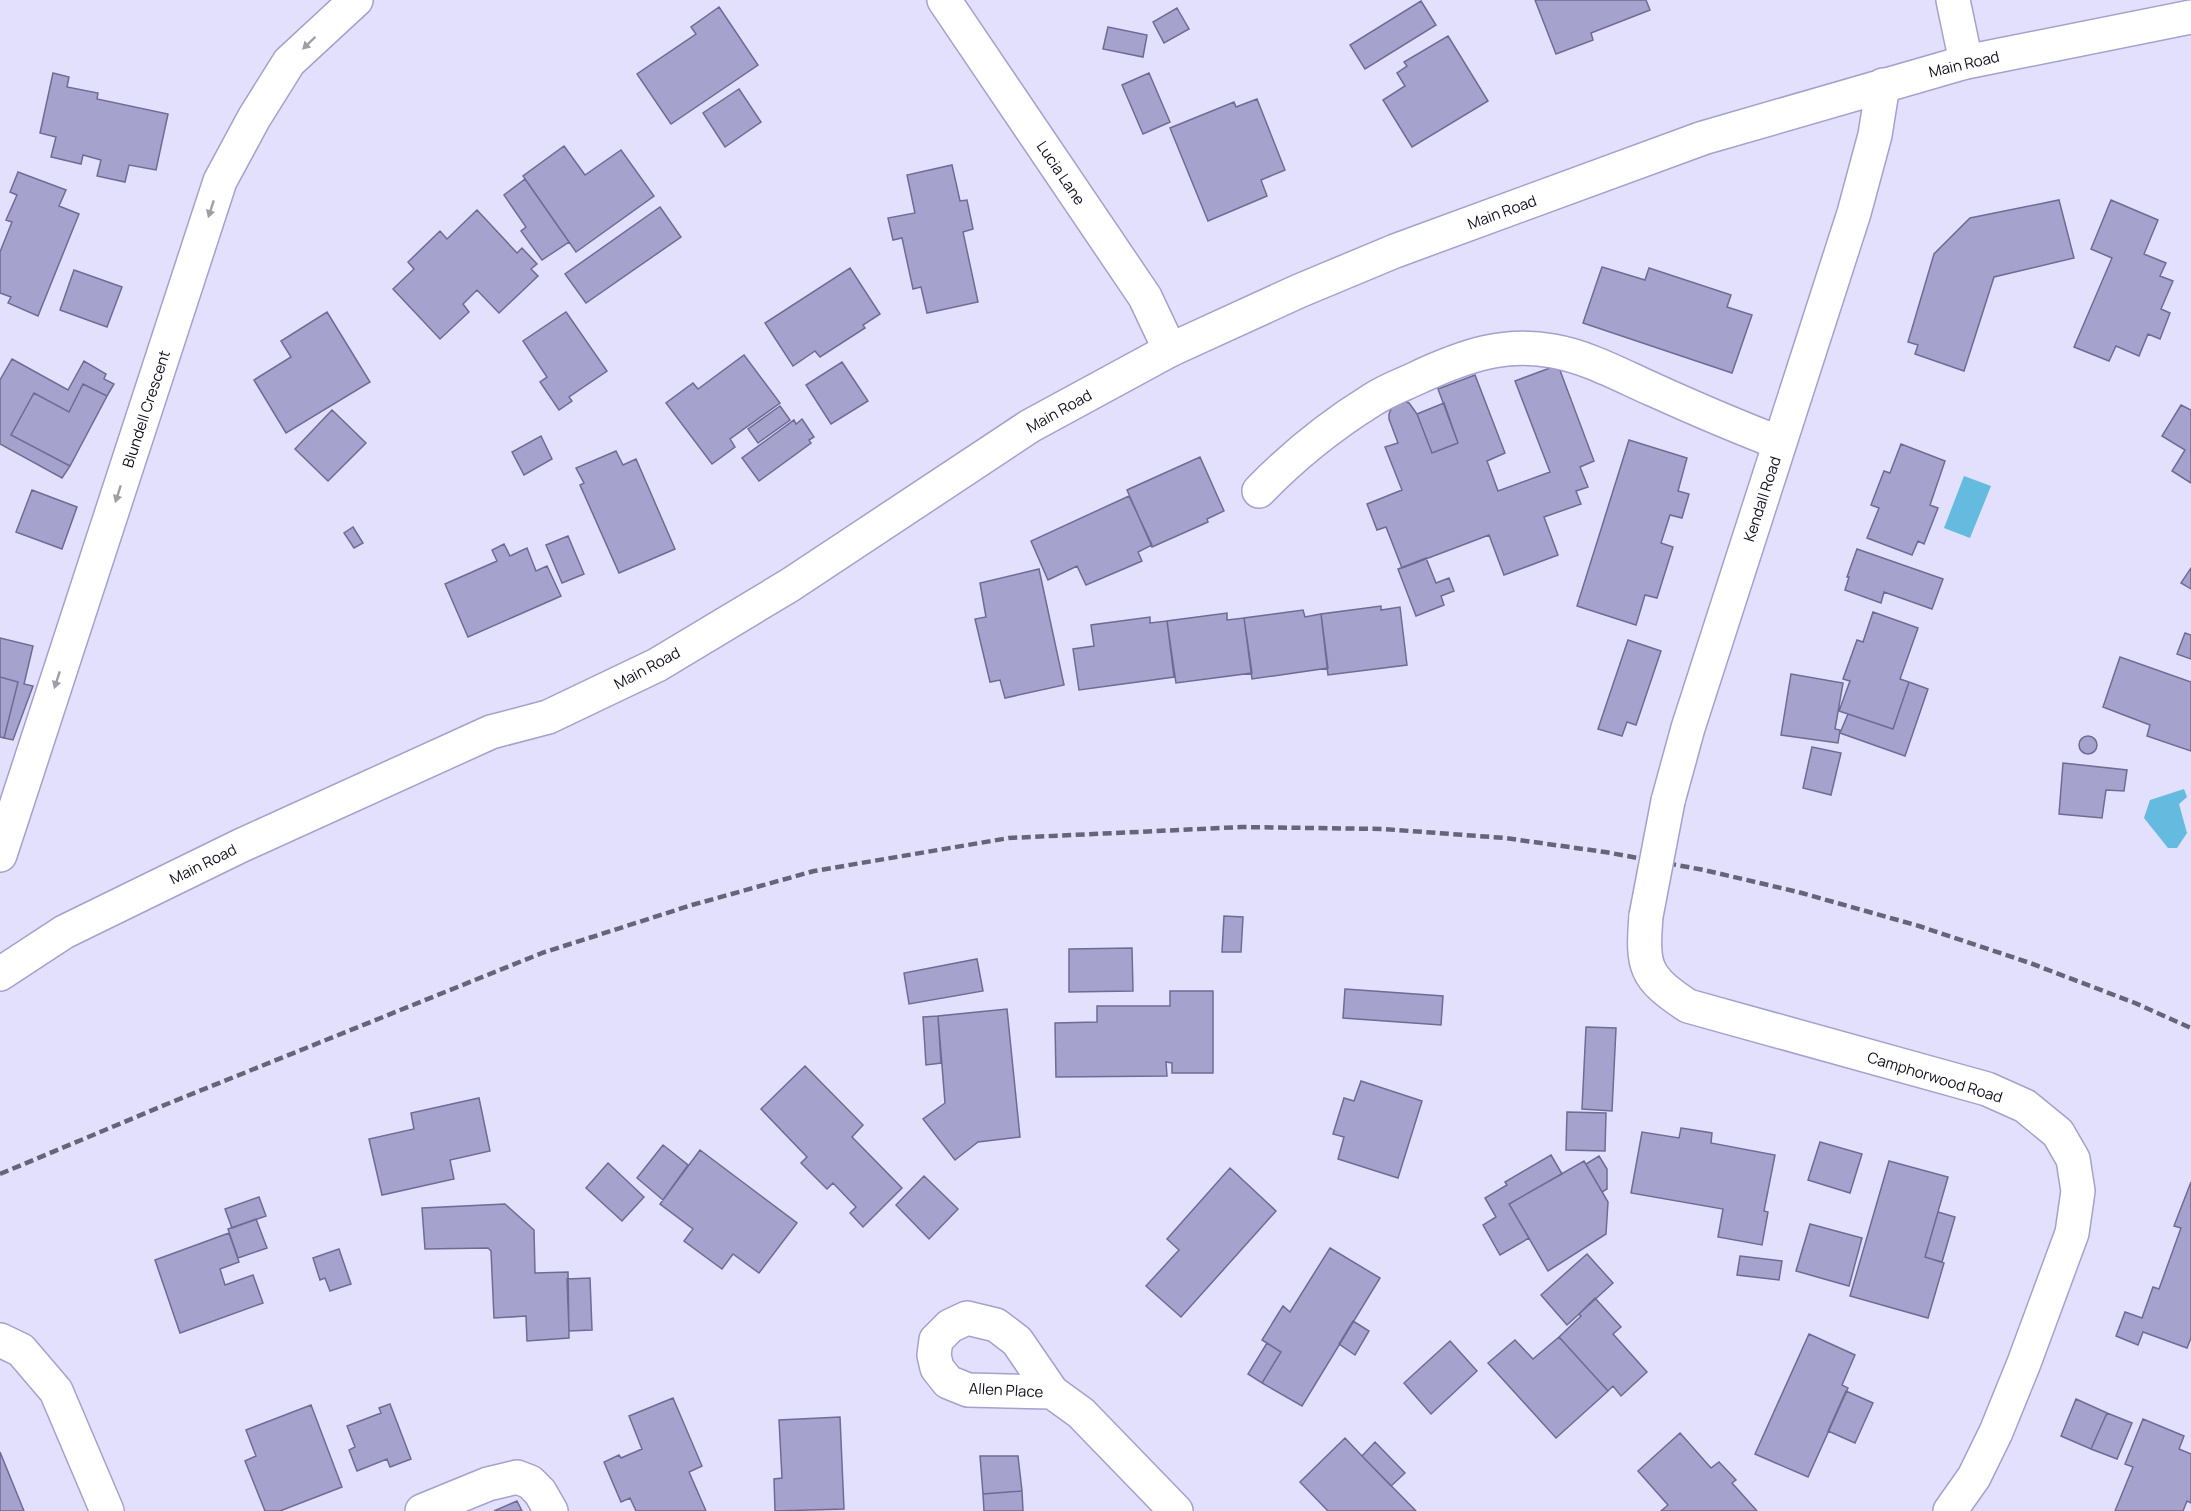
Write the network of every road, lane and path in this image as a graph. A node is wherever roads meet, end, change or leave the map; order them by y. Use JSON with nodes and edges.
{"nodes":[{"id":1,"x":944,"y":0,"type":"edge"},
{"id":2,"x":1953,"y":0,"type":"edge"},
{"id":3,"x":352,"y":1,"type":"edge"},
{"id":4,"x":2191,"y":16,"type":"edge"},
{"id":5,"x":1966,"y":62,"type":"junction"},
{"id":6,"x":1883,"y":85,"type":"junction"},
{"id":7,"x":1170,"y":350,"type":"junction"},
{"id":8,"x":1780,"y":443,"type":"junction"},
{"id":9,"x":1258,"y":491,"type":"dead end"},
{"id":10,"x":0,"y":855,"type":"edge"},
{"id":11,"x":1646,"y":916,"type":"joint"},
{"id":12,"x":0,"y":974,"type":"edge"},
{"id":13,"x":0,"y":1340,"type":"edge"},
{"id":14,"x":1052,"y":1392,"type":"dead end"},
{"id":15,"x":107,"y":1511,"type":"edge"},
{"id":16,"x":422,"y":1511,"type":"edge"},
{"id":17,"x":551,"y":1511,"type":"edge"},
{"id":18,"x":1176,"y":1511,"type":"edge"},
{"id":19,"x":1950,"y":1511,"type":"edge"}],
"edges":[{"from":1,"to":7,"type":"street","name":"Lucia Lane"},
{"from":2,"to":5,"type":"street"},
{"from":3,"to":10,"type":"street","name":"Blundell Crescent","one_way":true},
{"from":4,"to":5,"type":"street","name":"Main Road"},
{"from":5,"to":6,"type":"street","name":"Main Road"},
{"from":6,"to":7,"type":"street","name":"Main Road"},
{"from":6,"to":8,"type":"street","name":"Kendall Road"},
{"from":7,"to":12,"type":"street","name":"Main Road"},
{"from":8,"to":9,"type":"street"},
{"from":8,"to":11,"type":"street","name":"Kendall Road","bridge":true},
{"from":11,"to":19,"type":"street","name":"Camphorwood Road"},
{"from":13,"to":15,"type":"street"},
{"from":14,"to":18,"type":"street","name":"Allen Place"},
{"from":16,"to":17,"type":"street"}]}
